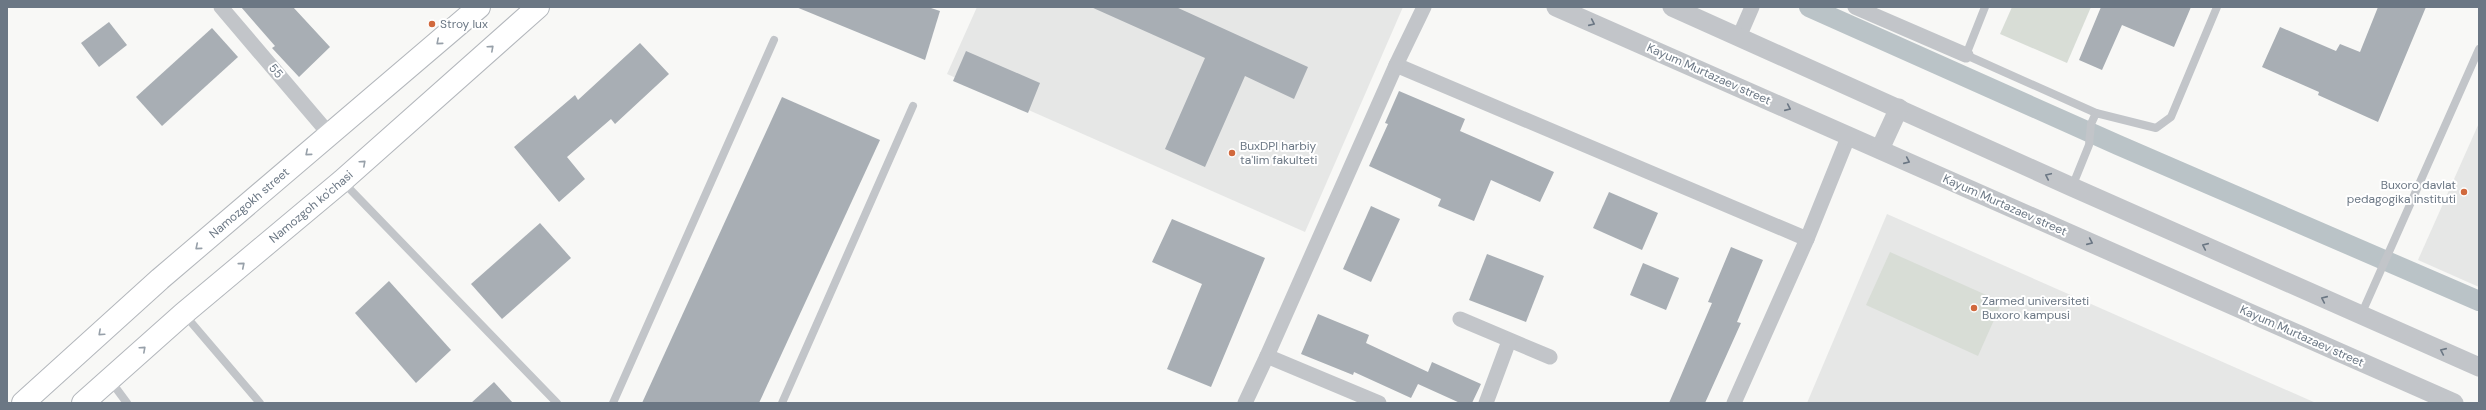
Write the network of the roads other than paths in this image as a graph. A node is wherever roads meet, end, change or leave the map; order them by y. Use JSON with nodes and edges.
{"nodes":[{"id":1,"x":221,"y":7,"type":"edge"},
{"id":2,"x":479,"y":7,"type":"edge"},
{"id":3,"x":538,"y":7,"type":"edge"},
{"id":4,"x":1424,"y":7,"type":"edge"},
{"id":5,"x":1556,"y":7,"type":"edge"},
{"id":6,"x":1672,"y":7,"type":"edge"},
{"id":7,"x":1752,"y":7,"type":"edge"},
{"id":8,"x":1855,"y":7,"type":"edge"},
{"id":9,"x":1985,"y":7,"type":"edge"},
{"id":10,"x":2217,"y":7,"type":"edge"},
{"id":11,"x":1739,"y":37,"type":"junction"},
{"id":12,"x":774,"y":40,"type":"dead end"},
{"id":13,"x":2479,"y":50,"type":"edge"},
{"id":14,"x":1966,"y":55,"type":"junction"},
{"id":15,"x":1396,"y":65,"type":"junction"},
{"id":16,"x":913,"y":106,"type":"dead end"},
{"id":17,"x":1899,"y":108,"type":"junction"},
{"id":18,"x":2096,"y":113,"type":"junction"},
{"id":19,"x":330,"y":135,"type":"junction"},
{"id":20,"x":1849,"y":135,"type":"junction"},
{"id":21,"x":1880,"y":149,"type":"junction"},
{"id":22,"x":342,"y":181,"type":"junction"},
{"id":23,"x":2072,"y":187,"type":"junction"},
{"id":24,"x":1806,"y":239,"type":"junction"},
{"id":25,"x":2365,"y":306,"type":"junction"},
{"id":26,"x":183,"y":314,"type":"junction"},
{"id":27,"x":1460,"y":319,"type":"dead end"},
{"id":28,"x":1509,"y":340,"type":"junction"},
{"id":29,"x":1268,"y":356,"type":"junction"},
{"id":30,"x":1550,"y":357,"type":"dead end"},
{"id":31,"x":2479,"y":367,"type":"edge"},
{"id":32,"x":110,"y":380,"type":"junction"},
{"id":33,"x":23,"y":403,"type":"edge"},
{"id":34,"x":83,"y":403,"type":"edge"},
{"id":35,"x":127,"y":403,"type":"edge"},
{"id":36,"x":260,"y":403,"type":"edge"},
{"id":37,"x":557,"y":403,"type":"edge"},
{"id":38,"x":613,"y":403,"type":"edge"},
{"id":39,"x":782,"y":403,"type":"edge"},
{"id":40,"x":1244,"y":403,"type":"edge"},
{"id":41,"x":1379,"y":403,"type":"edge"},
{"id":42,"x":1486,"y":403,"type":"edge"},
{"id":43,"x":1734,"y":403,"type":"edge"},
{"id":44,"x":2454,"y":403,"type":"edge"}],
"edges":[{"from":1,"to":19,"type":"street","name":"55"},
{"from":2,"to":19,"type":"main road","name":"Namozgokh street","one_way":true},
{"from":22,"to":3,"type":"main road","name":"Namozgoh ko'chasi","one_way":true},
{"from":4,"to":15,"type":"street"},
{"from":5,"to":20,"type":"street","name":"Kayum Murtazaev street","one_way":true},
{"from":6,"to":11,"type":"street"},
{"from":7,"to":11,"type":"street"},
{"from":8,"to":14,"type":"street"},
{"from":9,"to":14,"type":"lane"},
{"from":10,"to":18,"type":"lane"},
{"from":11,"to":17,"type":"street"},
{"from":12,"to":38,"type":"lane"},
{"from":13,"to":25,"type":"lane"},
{"from":14,"to":18,"type":"lane"},
{"from":15,"to":24,"type":"street"},
{"from":15,"to":29,"type":"street"},
{"from":16,"to":39,"type":"lane"},
{"from":17,"to":21,"type":"street"},
{"from":23,"to":17,"type":"street","one_way":true},
{"from":18,"to":23,"type":"lane"},
{"from":19,"to":33,"type":"main road","name":"Namozgokh street","one_way":true},
{"from":20,"to":21,"type":"street","name":"Kayum Murtazaev street"},
{"from":20,"to":24,"type":"street"},
{"from":21,"to":44,"type":"street","name":"Kayum Murtazaev street","one_way":true},
{"from":26,"to":22,"type":"main road","name":"Namozgoh ko'chasi","one_way":true},
{"from":22,"to":37,"type":"lane"},
{"from":25,"to":23,"type":"street","one_way":true},
{"from":24,"to":43,"type":"street"},
{"from":31,"to":25,"type":"street","one_way":true},
{"from":32,"to":26,"type":"main road","name":"Namozgoh ko'chasi","one_way":true},
{"from":26,"to":36,"type":"lane"},
{"from":27,"to":28,"type":"street"},
{"from":28,"to":30,"type":"street"},
{"from":28,"to":42,"type":"street"},
{"from":29,"to":40,"type":"street"},
{"from":29,"to":41,"type":"street"},
{"from":32,"to":34,"type":"main road","name":"Namozgoh ko'chasi"},
{"from":32,"to":35,"type":"lane"}]}
